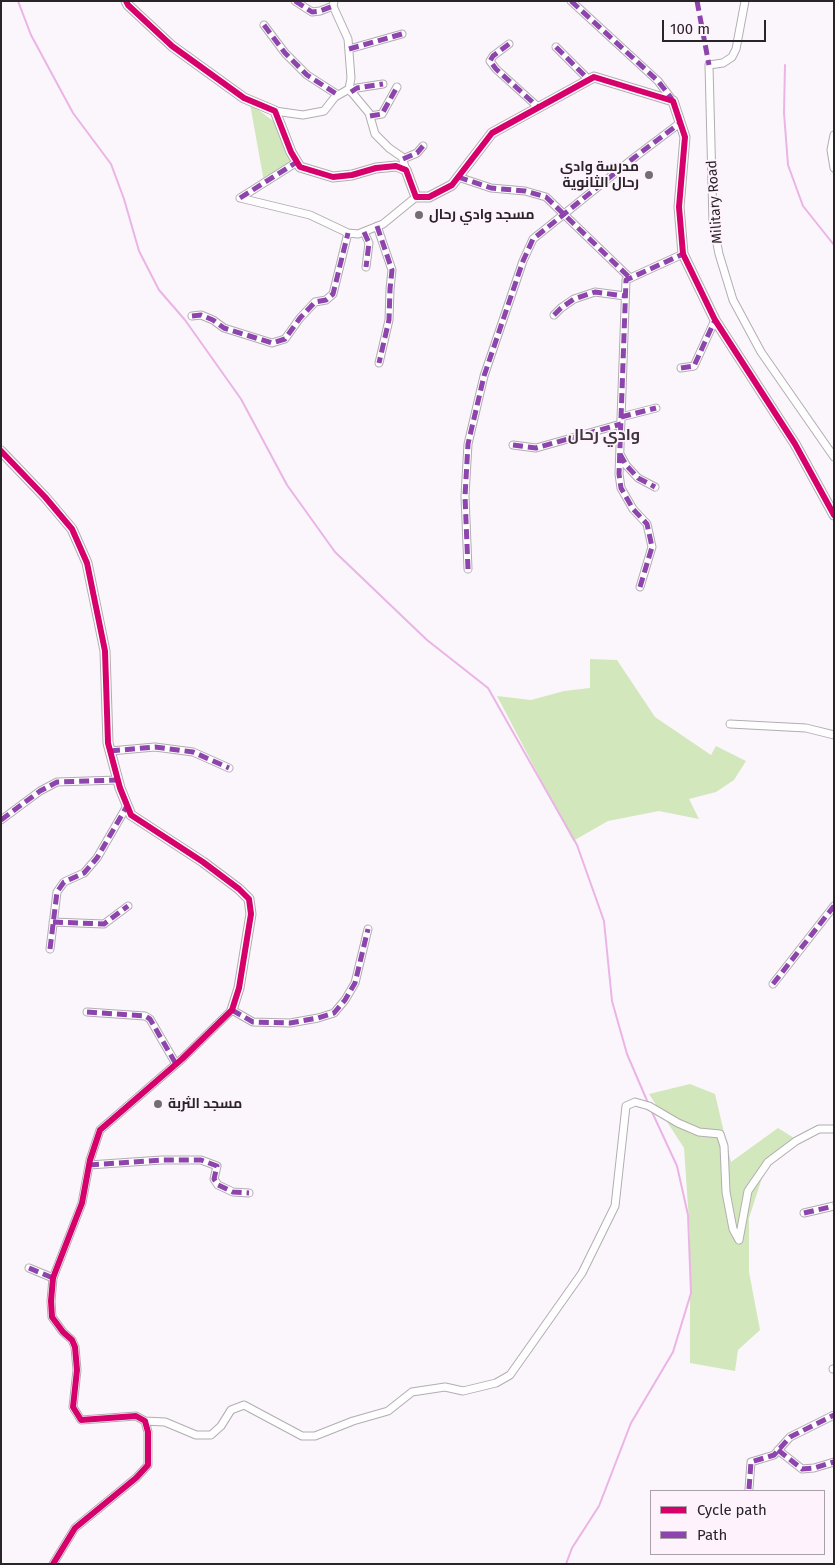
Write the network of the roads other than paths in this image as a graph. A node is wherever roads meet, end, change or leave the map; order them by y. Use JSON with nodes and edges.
{"nodes":[{"id":1,"x":295,"y":1,"type":"edge"},
{"id":2,"x":571,"y":1,"type":"edge"},
{"id":3,"x":745,"y":1,"type":"edge"},
{"id":4,"x":130,"y":2,"type":"edge"},
{"id":5,"x":333,"y":4,"type":"edge"},
{"id":6,"x":264,"y":24,"type":"dead end"},
{"id":7,"x":402,"y":34,"type":"dead end"},
{"id":8,"x":509,"y":44,"type":"dead end"},
{"id":9,"x":556,"y":47,"type":"dead end"},
{"id":10,"x":349,"y":50,"type":"junction"},
{"id":11,"x":589,"y":80,"type":"junction"},
{"id":12,"x":383,"y":84,"type":"dead end"},
{"id":13,"x":397,"y":87,"type":"dead end"},
{"id":14,"x":350,"y":90,"type":"junction"},
{"id":15,"x":338,"y":95,"type":"junction"},
{"id":16,"x":673,"y":101,"type":"junction"},
{"id":17,"x":538,"y":107,"type":"junction"},
{"id":18,"x":275,"y":111,"type":"junction"},
{"id":19,"x":370,"y":116,"type":"junction"},
{"id":20,"x":680,"y":123,"type":"junction"},
{"id":21,"x":834,"y":136,"type":"edge"},
{"id":22,"x":423,"y":146,"type":"dead end"},
{"id":23,"x":403,"y":159,"type":"junction"},
{"id":24,"x":297,"y":162,"type":"junction"},
{"id":25,"x":834,"y":168,"type":"edge"},
{"id":26,"x":406,"y":170,"type":"junction"},
{"id":27,"x":458,"y":177,"type":"junction"},
{"id":28,"x":416,"y":197,"type":"junction"},
{"id":29,"x":564,"y":215,"type":"junction"},
{"id":30,"x":377,"y":226,"type":"junction"},
{"id":31,"x":364,"y":232,"type":"junction"},
{"id":32,"x":348,"y":233,"type":"junction"},
{"id":33,"x":683,"y":254,"type":"junction"},
{"id":34,"x":366,"y":267,"type":"dead end"},
{"id":35,"x":630,"y":278,"type":"junction"},
{"id":36,"x":625,"y":296,"type":"junction"},
{"id":37,"x":554,"y":315,"type":"dead end"},
{"id":38,"x":192,"y":316,"type":"dead end"},
{"id":39,"x":714,"y":320,"type":"junction"},
{"id":40,"x":379,"y":363,"type":"dead end"},
{"id":41,"x":681,"y":368,"type":"dead end"},
{"id":42,"x":656,"y":408,"type":"dead end"},
{"id":43,"x":621,"y":421,"type":"junction"},
{"id":44,"x":513,"y":445,"type":"dead end"},
{"id":45,"x":1,"y":451,"type":"edge"},
{"id":46,"x":620,"y":454,"type":"junction"},
{"id":47,"x":834,"y":457,"type":"edge"},
{"id":48,"x":655,"y":487,"type":"dead end"},
{"id":49,"x":834,"y":515,"type":"edge"},
{"id":50,"x":468,"y":569,"type":"dead end"},
{"id":51,"x":640,"y":586,"type":"dead end"},
{"id":52,"x":730,"y":724,"type":"dead end"},
{"id":53,"x":834,"y":735,"type":"edge"},
{"id":54,"x":110,"y":751,"type":"junction"},
{"id":55,"x":229,"y":768,"type":"dead end"},
{"id":56,"x":118,"y":780,"type":"junction"},
{"id":57,"x":127,"y":806,"type":"junction"},
{"id":58,"x":1,"y":820,"type":"edge"},
{"id":59,"x":128,"y":906,"type":"dead end"},
{"id":60,"x":834,"y":906,"type":"edge"},
{"id":61,"x":53,"y":922,"type":"junction"},
{"id":62,"x":368,"y":929,"type":"dead end"},
{"id":63,"x":50,"y":949,"type":"dead end"},
{"id":64,"x":773,"y":984,"type":"dead end"},
{"id":65,"x":232,"y":1010,"type":"junction"},
{"id":66,"x":87,"y":1012,"type":"dead end"},
{"id":67,"x":176,"y":1064,"type":"junction"},
{"id":68,"x":834,"y":1129,"type":"edge"},
{"id":69,"x":89,"y":1165,"type":"junction"},
{"id":70,"x":248,"y":1193,"type":"dead end"},
{"id":71,"x":834,"y":1206,"type":"edge"},
{"id":72,"x":804,"y":1213,"type":"dead end"},
{"id":73,"x":29,"y":1268,"type":"dead end"},
{"id":74,"x":53,"y":1278,"type":"junction"},
{"id":75,"x":834,"y":1415,"type":"edge"},
{"id":76,"x":145,"y":1421,"type":"junction"},
{"id":77,"x":778,"y":1450,"type":"junction"},
{"id":78,"x":834,"y":1462,"type":"edge"},
{"id":79,"x":749,"y":1489,"type":"dead end"},
{"id":80,"x":53,"y":1564,"type":"edge"}],
"edges":[{"from":1,"to":5,"type":"street"},
{"from":2,"to":16,"type":"street"},
{"from":3,"to":47,"type":"street","name":"Military Road"},
{"from":4,"to":18,"type":"street"},
{"from":5,"to":10,"type":"street"},
{"from":6,"to":15,"type":"street"},
{"from":7,"to":10,"type":"street"},
{"from":8,"to":17,"type":"street"},
{"from":9,"to":11,"type":"street"},
{"from":10,"to":14,"type":"street"},
{"from":11,"to":16,"type":"street"},
{"from":11,"to":17,"type":"street"},
{"from":12,"to":14,"type":"street"},
{"from":13,"to":19,"type":"street"},
{"from":14,"to":15,"type":"street"},
{"from":14,"to":19,"type":"street"},
{"from":15,"to":18,"type":"street"},
{"from":16,"to":20,"type":"street"},
{"from":17,"to":27,"type":"street"},
{"from":18,"to":24,"type":"street"},
{"from":19,"to":23,"type":"street"},
{"from":20,"to":29,"type":"street"},
{"from":20,"to":33,"type":"street"},
{"from":21,"to":25,"type":"street"},
{"from":22,"to":23,"type":"street"},
{"from":23,"to":26,"type":"street"},
{"from":24,"to":26,"type":"street"},
{"from":24,"to":32,"type":"street"},
{"from":26,"to":28,"type":"street"},
{"from":27,"to":28,"type":"street"},
{"from":27,"to":29,"type":"street"},
{"from":28,"to":30,"type":"street"},
{"from":29,"to":35,"type":"street"},
{"from":29,"to":50,"type":"street"},
{"from":30,"to":31,"type":"street"},
{"from":30,"to":40,"type":"street"},
{"from":31,"to":32,"type":"street"},
{"from":31,"to":34,"type":"street"},
{"from":32,"to":38,"type":"street"},
{"from":33,"to":35,"type":"street"},
{"from":33,"to":39,"type":"street"},
{"from":35,"to":36,"type":"street"},
{"from":36,"to":37,"type":"street"},
{"from":36,"to":43,"type":"street"},
{"from":39,"to":41,"type":"street"},
{"from":39,"to":49,"type":"street"},
{"from":42,"to":43,"type":"street"},
{"from":43,"to":44,"type":"street"},
{"from":43,"to":46,"type":"street"},
{"from":45,"to":54,"type":"street"},
{"from":46,"to":48,"type":"street"},
{"from":46,"to":51,"type":"street"},
{"from":52,"to":53,"type":"street"},
{"from":54,"to":55,"type":"street"},
{"from":54,"to":56,"type":"street"},
{"from":56,"to":57,"type":"street"},
{"from":56,"to":58,"type":"street"},
{"from":57,"to":61,"type":"street"},
{"from":57,"to":65,"type":"street"},
{"from":59,"to":61,"type":"street"},
{"from":60,"to":64,"type":"street"},
{"from":61,"to":63,"type":"street"},
{"from":62,"to":65,"type":"street"},
{"from":65,"to":67,"type":"street"},
{"from":66,"to":67,"type":"street"},
{"from":67,"to":69,"type":"street"},
{"from":68,"to":76,"type":"street"},
{"from":69,"to":70,"type":"street"},
{"from":69,"to":74,"type":"street"},
{"from":71,"to":72,"type":"street"},
{"from":73,"to":74,"type":"street"},
{"from":74,"to":76,"type":"street"},
{"from":75,"to":77,"type":"street"},
{"from":76,"to":80,"type":"street"},
{"from":77,"to":78,"type":"street"},
{"from":77,"to":79,"type":"street"}]}
